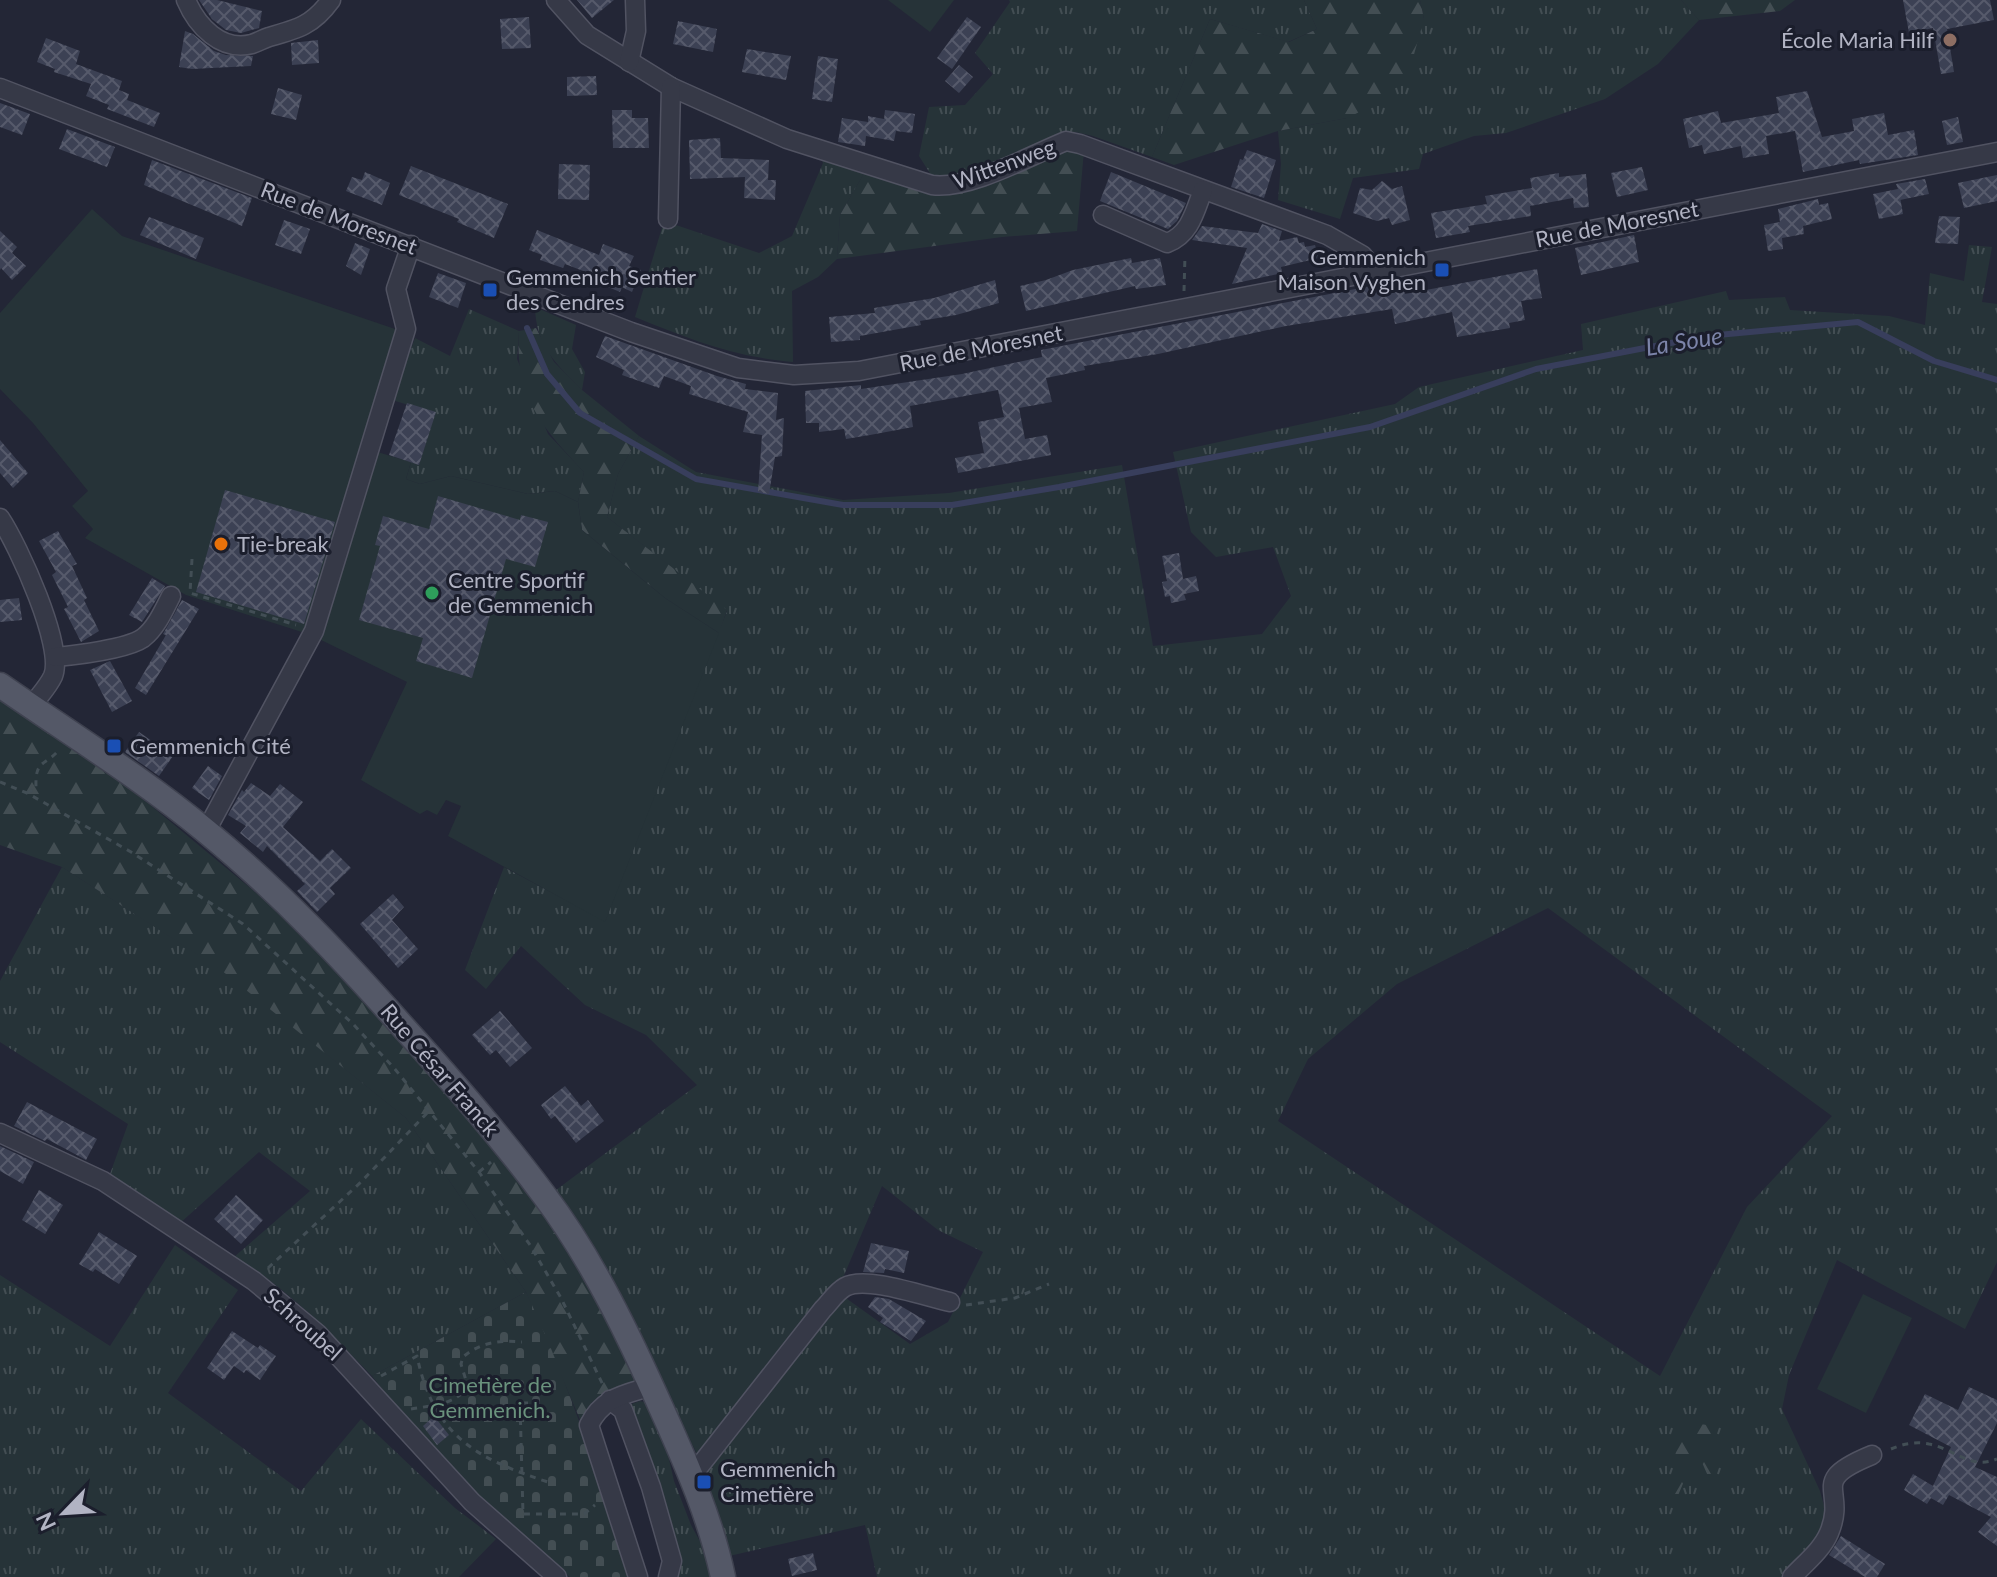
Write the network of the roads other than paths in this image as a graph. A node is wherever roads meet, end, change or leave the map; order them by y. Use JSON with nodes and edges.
{"nodes":[{"id":1,"x":186,"y":0,"type":"edge"},
{"id":2,"x":331,"y":0,"type":"edge"},
{"id":3,"x":556,"y":0,"type":"edge"},
{"id":4,"x":635,"y":0,"type":"edge"},
{"id":5,"x":629,"y":62,"type":"junction"},
{"id":6,"x":671,"y":87,"type":"junction"},
{"id":7,"x":0,"y":88,"type":"edge"},
{"id":8,"x":1997,"y":152,"type":"edge"},
{"id":9,"x":1203,"y":190,"type":"junction"},
{"id":10,"x":1103,"y":215,"type":"dead end"},
{"id":11,"x":668,"y":219,"type":"dead end"},
{"id":12,"x":411,"y":245,"type":"junction"},
{"id":13,"x":1375,"y":270,"type":"junction"},
{"id":14,"x":0,"y":518,"type":"edge"},
{"id":15,"x":171,"y":596,"type":"dead end"},
{"id":16,"x":56,"y":657,"type":"junction"},
{"id":17,"x":0,"y":685,"type":"edge"},
{"id":18,"x":31,"y":707,"type":"junction"},
{"id":19,"x":206,"y":831,"type":"junction"},
{"id":20,"x":0,"y":1133,"type":"edge"},
{"id":21,"x":950,"y":1302,"type":"road end"},
{"id":22,"x":652,"y":1386,"type":"junction"},
{"id":23,"x":610,"y":1400,"type":"junction"},
{"id":24,"x":1872,"y":1455,"type":"road end"},
{"id":25,"x":691,"y":1477,"type":"junction"},
{"id":26,"x":557,"y":1577,"type":"edge"},
{"id":27,"x":638,"y":1577,"type":"edge"},
{"id":28,"x":668,"y":1577,"type":"edge"},
{"id":29,"x":723,"y":1577,"type":"edge"},
{"id":30,"x":1792,"y":1577,"type":"edge"}],
"edges":[{"from":1,"to":2,"type":"street"},
{"from":3,"to":5,"type":"street","name":"Wittenweg"},
{"from":4,"to":5,"type":"street"},
{"from":5,"to":6,"type":"street","name":"Wittenweg"},
{"from":6,"to":9,"type":"street","name":"Wittenweg"},
{"from":6,"to":11,"type":"street"},
{"from":7,"to":12,"type":"street","name":"Rue de Moresnet"},
{"from":8,"to":13,"type":"street","name":"Rue de Moresnet"},
{"from":9,"to":10,"type":"street"},
{"from":9,"to":13,"type":"street","name":"Wittenweg"},
{"from":12,"to":13,"type":"street","name":"Rue de Moresnet"},
{"from":12,"to":19,"type":"street"},
{"from":14,"to":16,"type":"street"},
{"from":15,"to":16,"type":"street"},
{"from":16,"to":18,"type":"street"},
{"from":17,"to":18,"type":"main road","name":"Rue César Franck"},
{"from":18,"to":19,"type":"main road","name":"Rue César Franck"},
{"from":19,"to":22,"type":"main road","name":"Rue César Franck"},
{"from":20,"to":26,"type":"street","name":"Schroubel"},
{"from":21,"to":25,"type":"street"},
{"from":22,"to":23,"type":"street"},
{"from":22,"to":25,"type":"main road","name":"Rue César Franck"},
{"from":23,"to":27,"type":"street"},
{"from":23,"to":28,"type":"street"},
{"from":24,"to":30,"type":"street"},
{"from":25,"to":29,"type":"main road","name":"Rue César Franck"}]}
